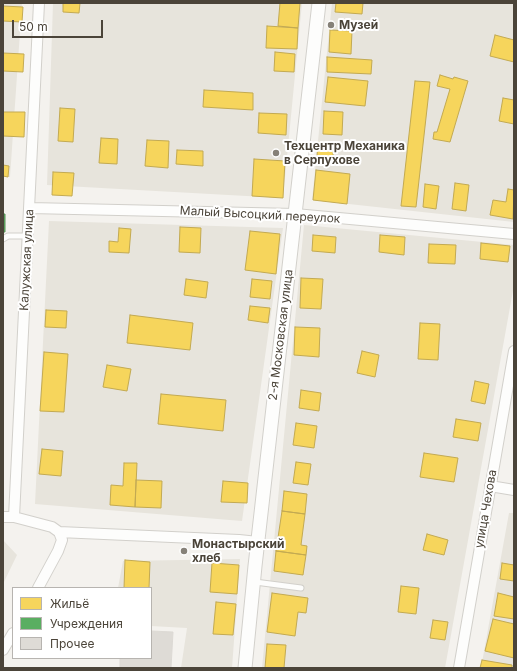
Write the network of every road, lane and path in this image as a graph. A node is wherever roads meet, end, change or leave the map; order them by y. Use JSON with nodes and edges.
{"nodes":[{"id":1,"x":38,"y":3,"type":"edge"},
{"id":2,"x":319,"y":3,"type":"edge"},
{"id":3,"x":30,"y":208,"type":"junction"},
{"id":4,"x":295,"y":214,"type":"junction"},
{"id":5,"x":514,"y":234,"type":"edge"},
{"id":6,"x":28,"y":236,"type":"junction"},
{"id":7,"x":3,"y":238,"type":"edge"},
{"id":8,"x":514,"y":351,"type":"edge"},
{"id":9,"x":490,"y":486,"type":"junction"},
{"id":10,"x":514,"y":490,"type":"edge"},
{"id":11,"x":3,"y":517,"type":"edge"},
{"id":12,"x":14,"y":517,"type":"junction"},
{"id":13,"x":59,"y":532,"type":"junction"},
{"id":14,"x":258,"y":542,"type":"junction"},
{"id":15,"x":254,"y":582,"type":"junction"},
{"id":16,"x":39,"y":587,"type":"edge"},
{"id":17,"x":301,"y":588,"type":"dead end"},
{"id":18,"x":12,"y":635,"type":"edge"},
{"id":19,"x":3,"y":650,"type":"edge"},
{"id":20,"x":245,"y":668,"type":"edge"},
{"id":21,"x":459,"y":668,"type":"edge"}],
"edges":[{"from":1,"to":3,"type":"street","name":"Калужская улица"},
{"from":2,"to":4,"type":"street","name":"2-я Московская улица"},
{"from":3,"to":4,"type":"street","name":"Малый Высоцкий переулок"},
{"from":3,"to":6,"type":"street","name":"Калужская улица"},
{"from":4,"to":5,"type":"street","name":"Малый Высоцкий переулок"},
{"from":4,"to":14,"type":"street","name":"2-я Московская улица"},
{"from":6,"to":7,"type":"lane"},
{"from":6,"to":12,"type":"street","name":"Калужская улица"},
{"from":8,"to":9,"type":"street","name":"улица Чехова"},
{"from":9,"to":10,"type":"street"},
{"from":9,"to":21,"type":"street","name":"улица Чехова"},
{"from":11,"to":12,"type":"street"},
{"from":12,"to":13,"type":"street"},
{"from":13,"to":14,"type":"street"},
{"from":13,"to":16,"type":"street"},
{"from":14,"to":15,"type":"street","name":"2-я Московская улица"},
{"from":15,"to":17,"type":"lane"},
{"from":15,"to":20,"type":"street","name":"2-я Московская улица"},
{"from":18,"to":19,"type":"street"}]}
